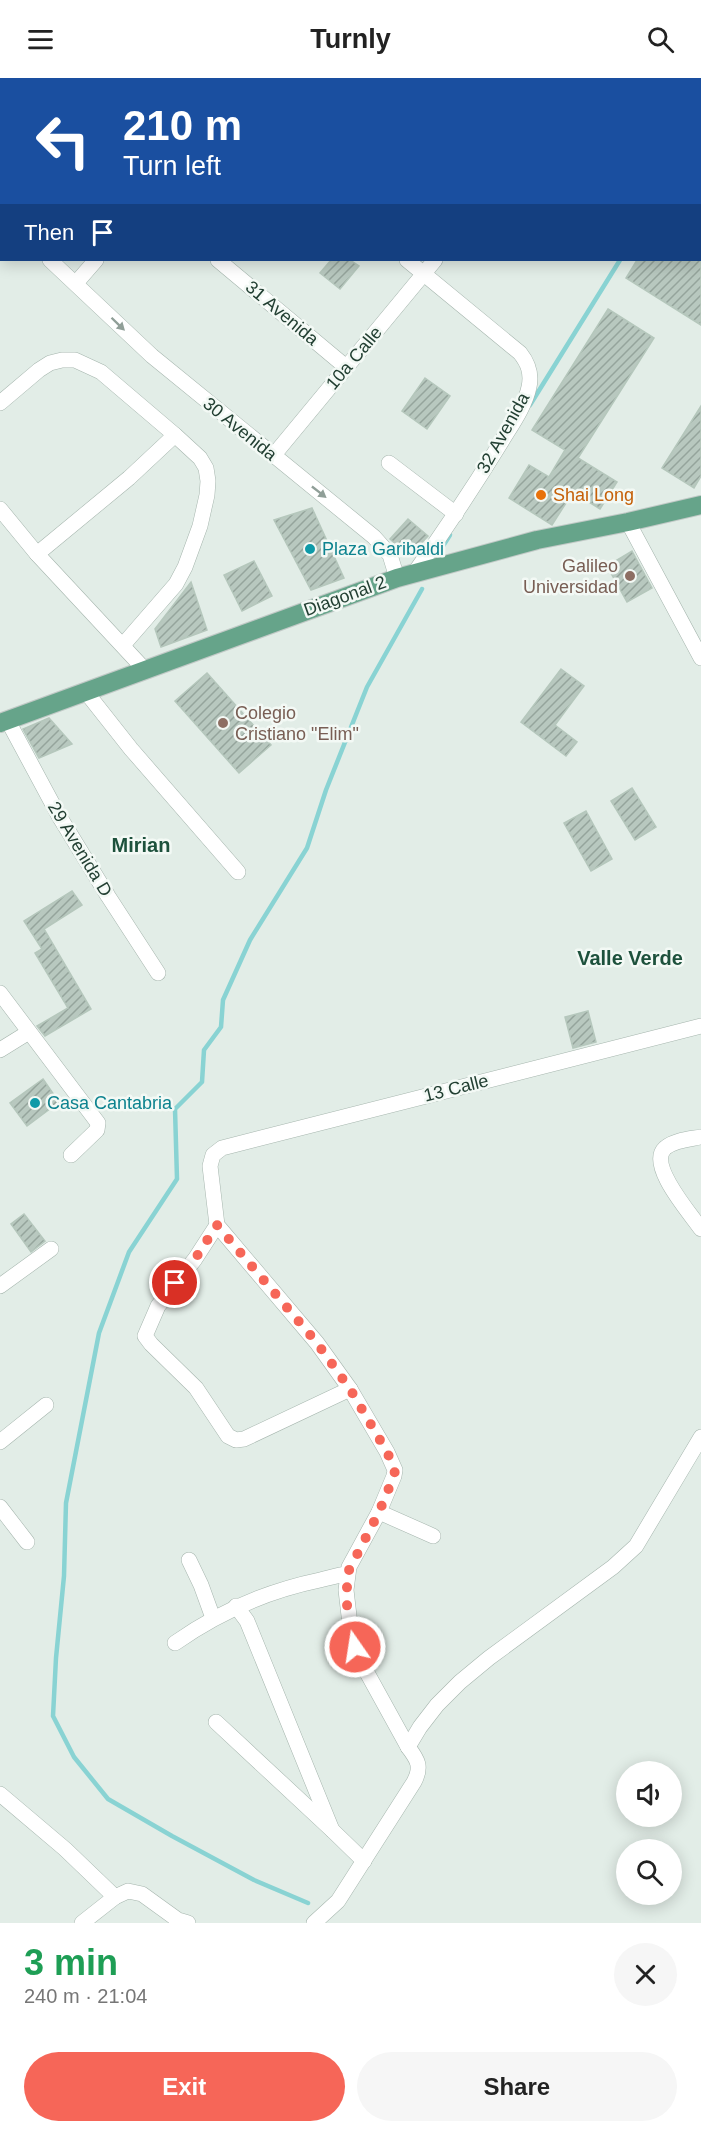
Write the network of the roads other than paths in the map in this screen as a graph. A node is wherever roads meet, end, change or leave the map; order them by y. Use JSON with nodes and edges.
{"nodes":[{"id":1,"x":51,"y":261,"type":"edge"},
{"id":2,"x":95,"y":261,"type":"edge"},
{"id":3,"x":219,"y":261,"type":"edge"},
{"id":4,"x":407,"y":261,"type":"edge"},
{"id":5,"x":434,"y":261,"type":"edge"},
{"id":6,"x":423,"y":274,"type":"junction"},
{"id":7,"x":76,"y":283,"type":"junction"},
{"id":8,"x":346,"y":367,"type":"junction"},
{"id":9,"x":0,"y":403,"type":"edge"},
{"id":10,"x":175,"y":435,"type":"junction"},
{"id":11,"x":273,"y":456,"type":"junction"},
{"id":12,"x":389,"y":463,"type":"dead end"},
{"id":13,"x":701,"y":505,"type":"edge"},
{"id":14,"x":0,"y":509,"type":"edge"},
{"id":15,"x":456,"y":514,"type":"junction"},
{"id":16,"x":628,"y":522,"type":"junction"},
{"id":17,"x":37,"y":554,"type":"junction"},
{"id":18,"x":415,"y":572,"type":"junction"},
{"id":19,"x":397,"y":578,"type":"junction"},
{"id":20,"x":123,"y":645,"type":"junction"},
{"id":21,"x":701,"y":658,"type":"edge"},
{"id":22,"x":145,"y":670,"type":"junction"},
{"id":23,"x":86,"y":692,"type":"junction"},
{"id":24,"x":4,"y":722,"type":"edge"},
{"id":25,"x":238,"y":872,"type":"dead end"},
{"id":26,"x":158,"y":973,"type":"dead end"},
{"id":27,"x":0,"y":993,"type":"edge"},
{"id":28,"x":701,"y":1026,"type":"edge"},
{"id":29,"x":29,"y":1032,"type":"junction"},
{"id":30,"x":0,"y":1050,"type":"edge"},
{"id":31,"x":701,"y":1137,"type":"edge"},
{"id":32,"x":71,"y":1155,"type":"dead end"},
{"id":33,"x":217,"y":1225,"type":"junction"},
{"id":34,"x":701,"y":1228,"type":"edge"},
{"id":35,"x":51,"y":1249,"type":"dead end"},
{"id":36,"x":0,"y":1286,"type":"edge"},
{"id":37,"x":350,"y":1389,"type":"junction"},
{"id":38,"x":46,"y":1406,"type":"dead end"},
{"id":39,"x":701,"y":1437,"type":"edge"},
{"id":40,"x":0,"y":1442,"type":"edge"},
{"id":41,"x":0,"y":1507,"type":"edge"},
{"id":42,"x":379,"y":1512,"type":"junction"},
{"id":43,"x":433,"y":1536,"type":"dead end"},
{"id":44,"x":27,"y":1542,"type":"dead end"},
{"id":45,"x":189,"y":1560,"type":"dead end"},
{"id":46,"x":347,"y":1574,"type":"junction"},
{"id":47,"x":236,"y":1606,"type":"junction"},
{"id":48,"x":213,"y":1618,"type":"junction"},
{"id":49,"x":175,"y":1643,"type":"dead end"},
{"id":50,"x":216,"y":1722,"type":"dead end"},
{"id":51,"x":408,"y":1747,"type":"junction"},
{"id":52,"x":0,"y":1794,"type":"edge"},
{"id":53,"x":332,"y":1830,"type":"junction"},
{"id":54,"x":364,"y":1861,"type":"junction"},
{"id":55,"x":115,"y":1897,"type":"junction"},
{"id":56,"x":182,"y":1922,"type":"edge"},
{"id":57,"x":82,"y":1923,"type":"edge"},
{"id":58,"x":314,"y":1923,"type":"edge"}],
"edges":[{"from":1,"to":7,"type":"street","name":"30 Avenida"},
{"from":2,"to":7,"type":"street"},
{"from":3,"to":8,"type":"street","name":"31 Avenida"},
{"from":4,"to":6,"type":"street","name":"32 Avenida"},
{"from":5,"to":6,"type":"street","name":"10a Calle"},
{"from":6,"to":8,"type":"street","name":"10a Calle"},
{"from":6,"to":15,"type":"street","name":"32 Avenida"},
{"from":7,"to":11,"type":"street","name":"30 Avenida","one_way":true},
{"from":8,"to":11,"type":"street","name":"10a Calle"},
{"from":9,"to":10,"type":"street"},
{"from":10,"to":17,"type":"street"},
{"from":10,"to":20,"type":"street"},
{"from":11,"to":19,"type":"street","name":"30 Avenida","one_way":true},
{"from":12,"to":15,"type":"street"},
{"from":13,"to":16,"type":"main road","name":"Diagonal 2"},
{"from":14,"to":17,"type":"street"},
{"from":15,"to":18,"type":"street","name":"32 Avenida"},
{"from":16,"to":18,"type":"main road","name":"Diagonal 2"},
{"from":16,"to":21,"type":"street"},
{"from":17,"to":20,"type":"street"},
{"from":18,"to":19,"type":"main road","name":"Diagonal 2"},
{"from":19,"to":22,"type":"main road","name":"Diagonal 2"},
{"from":20,"to":22,"type":"street"},
{"from":22,"to":23,"type":"main road","name":"Diagonal 2"},
{"from":23,"to":24,"type":"main road","name":"Diagonal 2"},
{"from":23,"to":25,"type":"street"},
{"from":24,"to":26,"type":"street","name":"29 Avenida D"},
{"from":27,"to":29,"type":"street"},
{"from":28,"to":33,"type":"street","name":"13 Calle"},
{"from":29,"to":30,"type":"street"},
{"from":29,"to":32,"type":"street"},
{"from":31,"to":34,"type":"street"},
{"from":33,"to":37,"type":"street"},
{"from":33,"to":37,"type":"street"},
{"from":35,"to":36,"type":"street"},
{"from":37,"to":42,"type":"street"},
{"from":38,"to":40,"type":"street"},
{"from":39,"to":51,"type":"street"},
{"from":41,"to":44,"type":"street"},
{"from":42,"to":43,"type":"street"},
{"from":42,"to":46,"type":"street"},
{"from":45,"to":48,"type":"street"},
{"from":46,"to":47,"type":"street"},
{"from":46,"to":51,"type":"street"},
{"from":47,"to":48,"type":"street"},
{"from":47,"to":53,"type":"street"},
{"from":48,"to":49,"type":"street"},
{"from":50,"to":53,"type":"street"},
{"from":51,"to":54,"type":"street"},
{"from":52,"to":55,"type":"street"},
{"from":53,"to":54,"type":"street"},
{"from":54,"to":58,"type":"street"},
{"from":55,"to":56,"type":"street"},
{"from":55,"to":57,"type":"street"}]}
